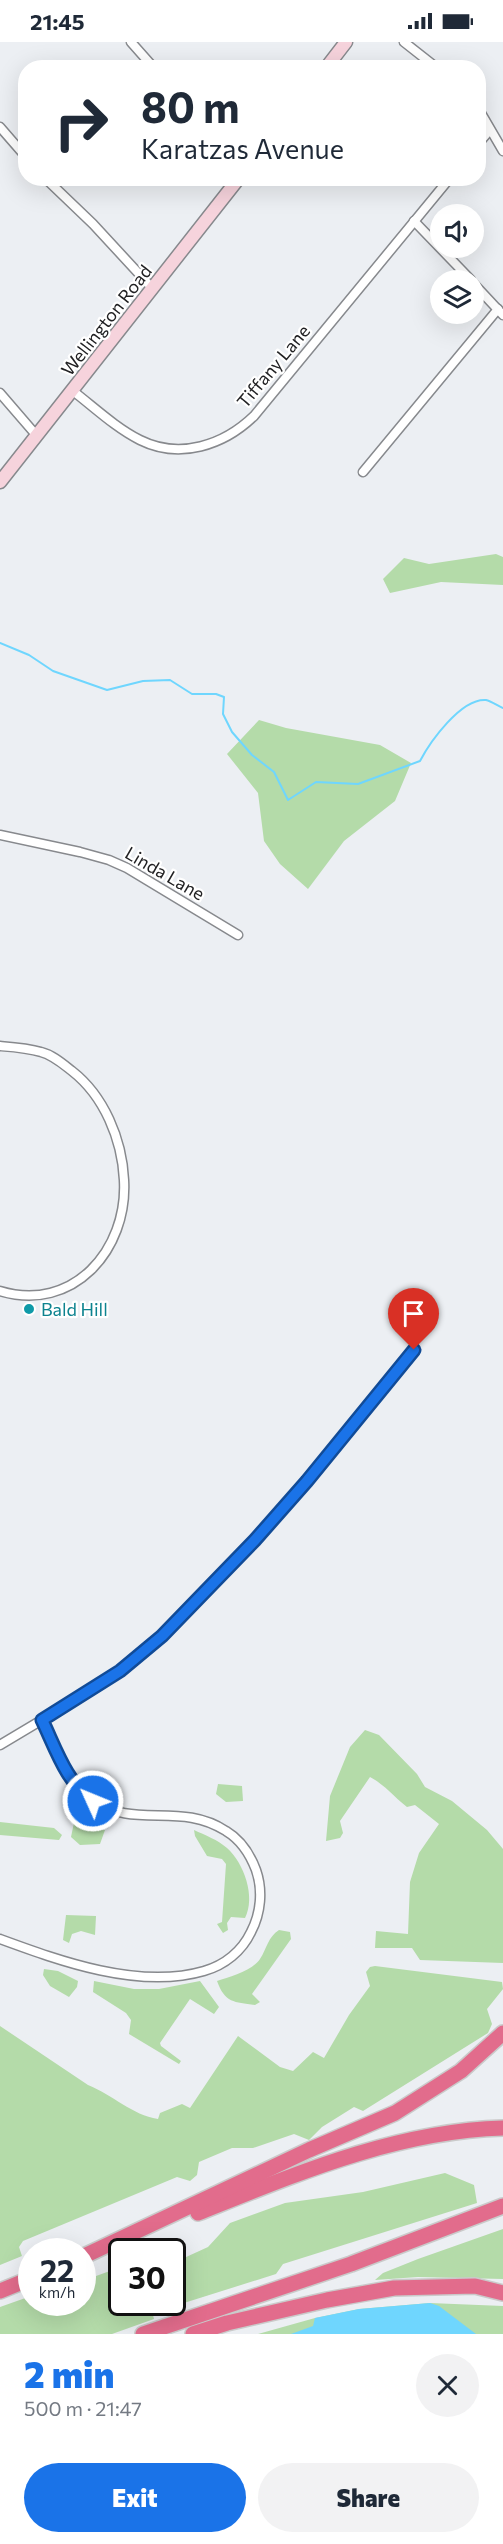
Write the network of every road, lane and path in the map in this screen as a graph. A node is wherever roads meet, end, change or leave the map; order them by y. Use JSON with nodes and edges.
{"nodes":[{"id":1,"x":131,"y":42,"type":"edge"},
{"id":2,"x":346,"y":42,"type":"edge"},
{"id":3,"x":404,"y":42,"type":"edge"},
{"id":4,"x":147,"y":60,"type":"edge"},
{"id":5,"x":332,"y":60,"type":"edge"},
{"id":6,"x":426,"y":60,"type":"edge"},
{"id":7,"x":486,"y":123,"type":"edge"},
{"id":8,"x":0,"y":128,"type":"edge"},
{"id":9,"x":490,"y":130,"type":"junction"},
{"id":10,"x":486,"y":135,"type":"edge"},
{"id":11,"x":18,"y":148,"type":"edge"},
{"id":12,"x":503,"y":151,"type":"edge"},
{"id":13,"x":53,"y":186,"type":"edge"},
{"id":14,"x":233,"y":186,"type":"edge"},
{"id":15,"x":443,"y":186,"type":"edge"},
{"id":16,"x":414,"y":221,"type":"junction"},
{"id":17,"x":461,"y":270,"type":"edge"},
{"id":18,"x":153,"y":289,"type":"junction"},
{"id":19,"x":484,"y":295,"type":"edge"},
{"id":20,"x":500,"y":312,"type":"edge"},
{"id":21,"x":73,"y":391,"type":"junction"},
{"id":22,"x":0,"y":393,"type":"edge"},
{"id":23,"x":37,"y":436,"type":"junction"},
{"id":24,"x":363,"y":472,"type":"dead end"},
{"id":25,"x":0,"y":482,"type":"edge"},
{"id":26,"x":0,"y":835,"type":"edge"},
{"id":27,"x":238,"y":935,"type":"dead end"},
{"id":28,"x":0,"y":1046,"type":"edge"},
{"id":29,"x":0,"y":1291,"type":"edge"},
{"id":30,"x":414,"y":1350,"type":"dead end"},
{"id":31,"x":42,"y":1720,"type":"junction"},
{"id":32,"x":0,"y":1744,"type":"edge"},
{"id":33,"x":0,"y":1939,"type":"edge"},
{"id":34,"x":503,"y":2033,"type":"edge"},
{"id":35,"x":503,"y":2128,"type":"edge"},
{"id":36,"x":503,"y":2206,"type":"edge"},
{"id":37,"x":96,"y":2251,"type":"edge"},
{"id":38,"x":96,"y":2253,"type":"edge"},
{"id":39,"x":18,"y":2284,"type":"edge"},
{"id":40,"x":0,"y":2291,"type":"edge"},
{"id":41,"x":503,"y":2293,"type":"edge"},
{"id":42,"x":148,"y":2332,"type":"edge"},
{"id":43,"x":193,"y":2334,"type":"edge"}],
"edges":[{"from":1,"to":4,"type":"street"},
{"from":2,"to":5,"type":"main road"},
{"from":3,"to":6,"type":"street"},
{"from":7,"to":9,"type":"street"},
{"from":8,"to":11,"type":"street"},
{"from":9,"to":10,"type":"street"},
{"from":9,"to":12,"type":"street"},
{"from":13,"to":18,"type":"street"},
{"from":14,"to":18,"type":"main road","name":"Wellington Road"},
{"from":15,"to":16,"type":"street","name":"Tiffany Lane"},
{"from":16,"to":17,"type":"street"},
{"from":16,"to":21,"type":"street","name":"Tiffany Lane"},
{"from":18,"to":21,"type":"main road","name":"Wellington Road"},
{"from":19,"to":20,"type":"street"},
{"from":20,"to":24,"type":"street"},
{"from":21,"to":23,"type":"main road","name":"Wellington Road"},
{"from":22,"to":23,"type":"street"},
{"from":23,"to":25,"type":"main road","name":"Wellington Road"},
{"from":26,"to":27,"type":"street","name":"Linda Lane"},
{"from":28,"to":29,"type":"street"},
{"from":30,"to":31,"type":"street"},
{"from":31,"to":32,"type":"street"},
{"from":31,"to":33,"type":"street"},
{"from":34,"to":37,"type":"highway"},
{"from":35,"to":38,"type":"highway"},
{"from":36,"to":42,"type":"highway"},
{"from":39,"to":40,"type":"highway"},
{"from":41,"to":43,"type":"highway"}]}
